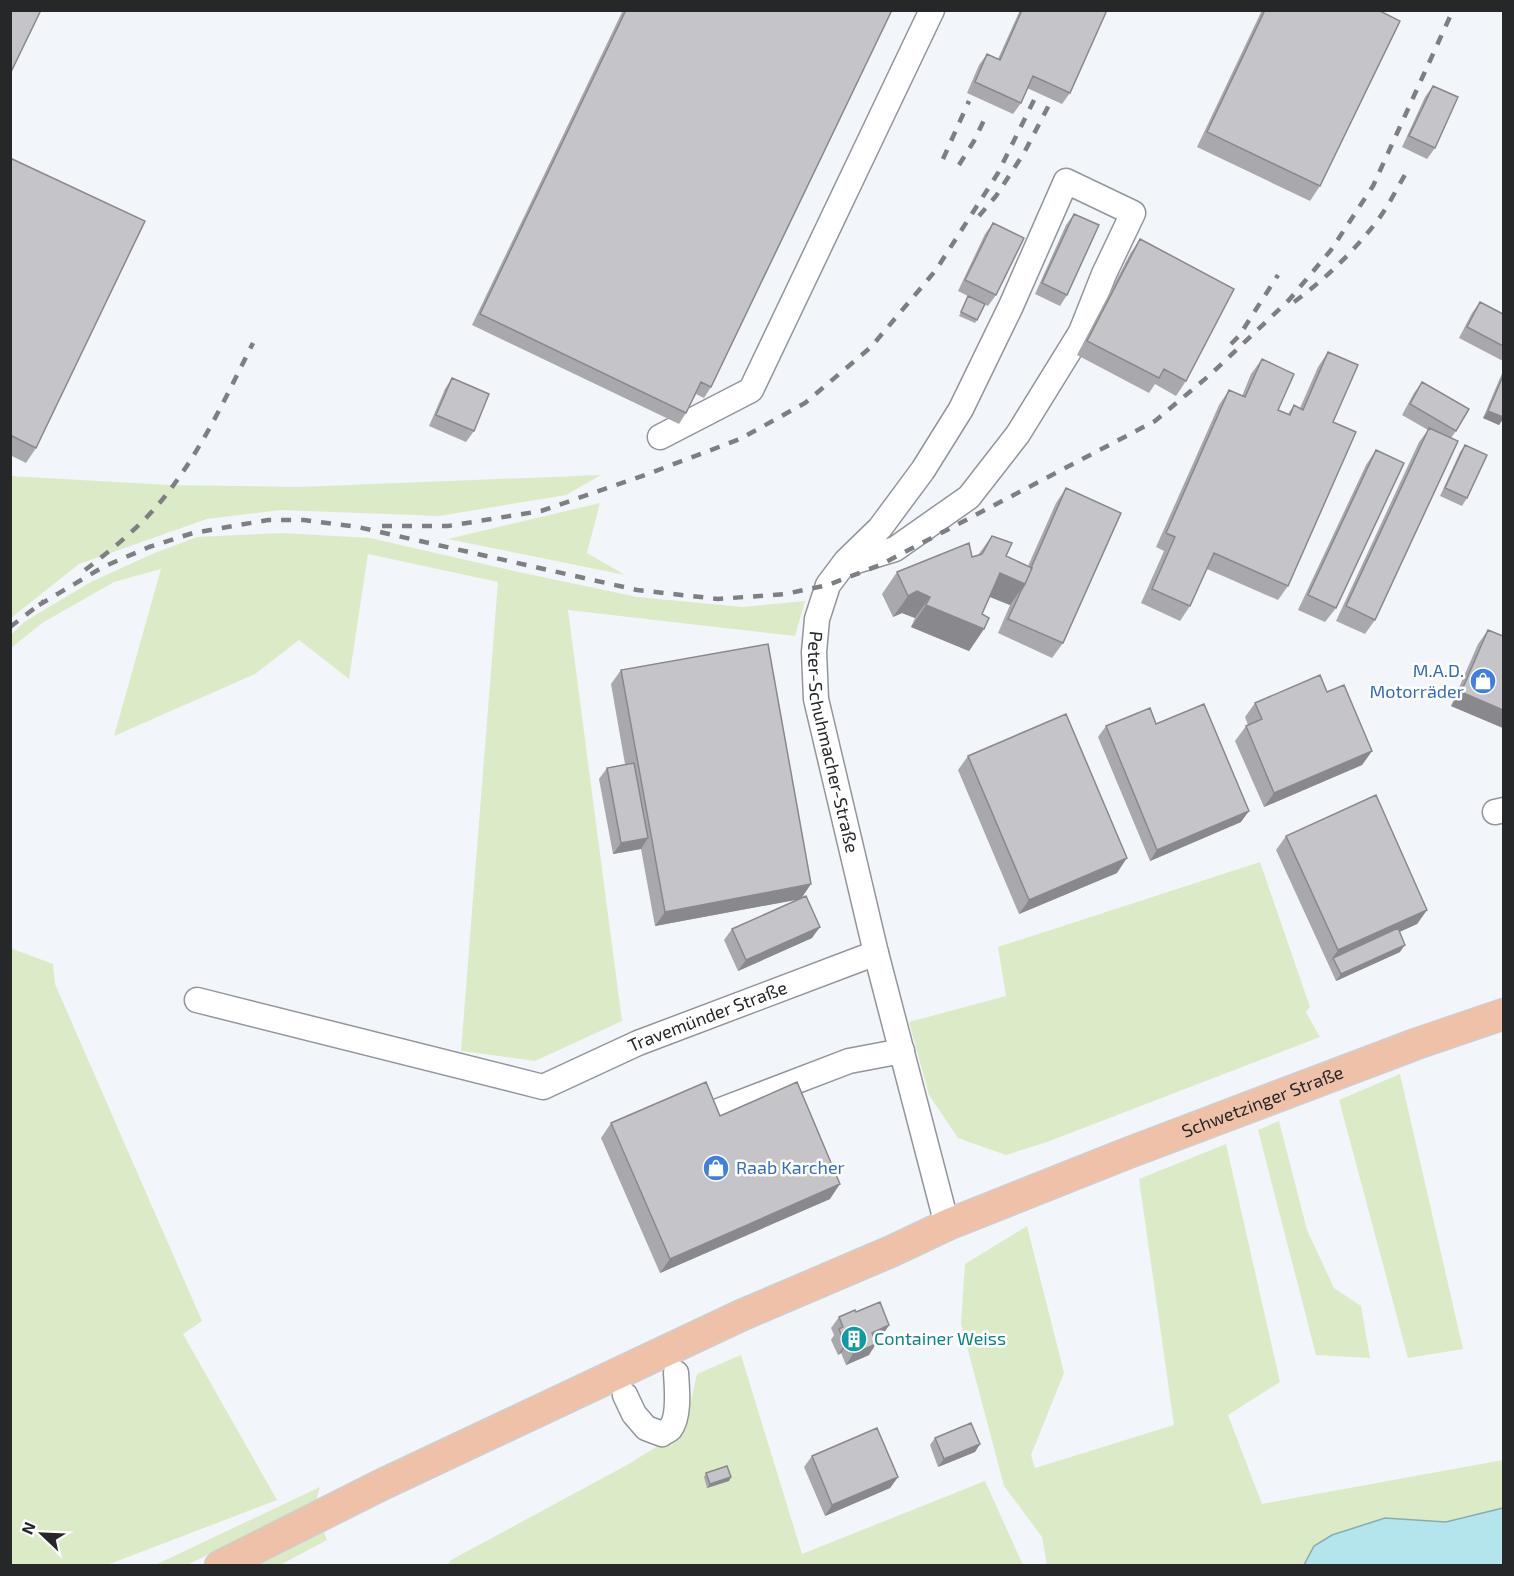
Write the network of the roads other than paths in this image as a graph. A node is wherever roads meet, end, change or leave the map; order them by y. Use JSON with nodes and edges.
{"nodes":[{"id":1,"x":932,"y":10,"type":"edge"},
{"id":2,"x":660,"y":437,"type":"dead end"},
{"id":3,"x":843,"y":565,"type":"junction"},
{"id":4,"x":876,"y":953,"type":"junction"},
{"id":5,"x":197,"y":1000,"type":"dead end"},
{"id":6,"x":1503,"y":1014,"type":"edge"},
{"id":7,"x":902,"y":1051,"type":"junction"},
{"id":8,"x":713,"y":1113,"type":"edge"},
{"id":9,"x":947,"y":1224,"type":"junction"},
{"id":10,"x":676,"y":1373,"type":"dead end"},
{"id":11,"x":625,"y":1395,"type":"dead end"},
{"id":12,"x":220,"y":1566,"type":"edge"}],
"edges":[{"from":1,"to":2,"type":"lane"},
{"from":3,"to":3,"type":"lane","name":"Peter-Schuhmacher-Straße"},
{"from":3,"to":4,"type":"lane","name":"Peter-Schuhmacher-Straße"},
{"from":4,"to":5,"type":"lane","name":"Travemünder Straße"},
{"from":4,"to":7,"type":"lane","name":"Peter-Schuhmacher-Straße"},
{"from":6,"to":9,"type":"main road","name":"Schwetzinger Straße"},
{"from":7,"to":8,"type":"lane"},
{"from":7,"to":9,"type":"lane","name":"Peter-Schuhmacher-Straße"},
{"from":9,"to":12,"type":"main road","name":"Schwetzinger Straße"},
{"from":10,"to":11,"type":"lane"}]}
